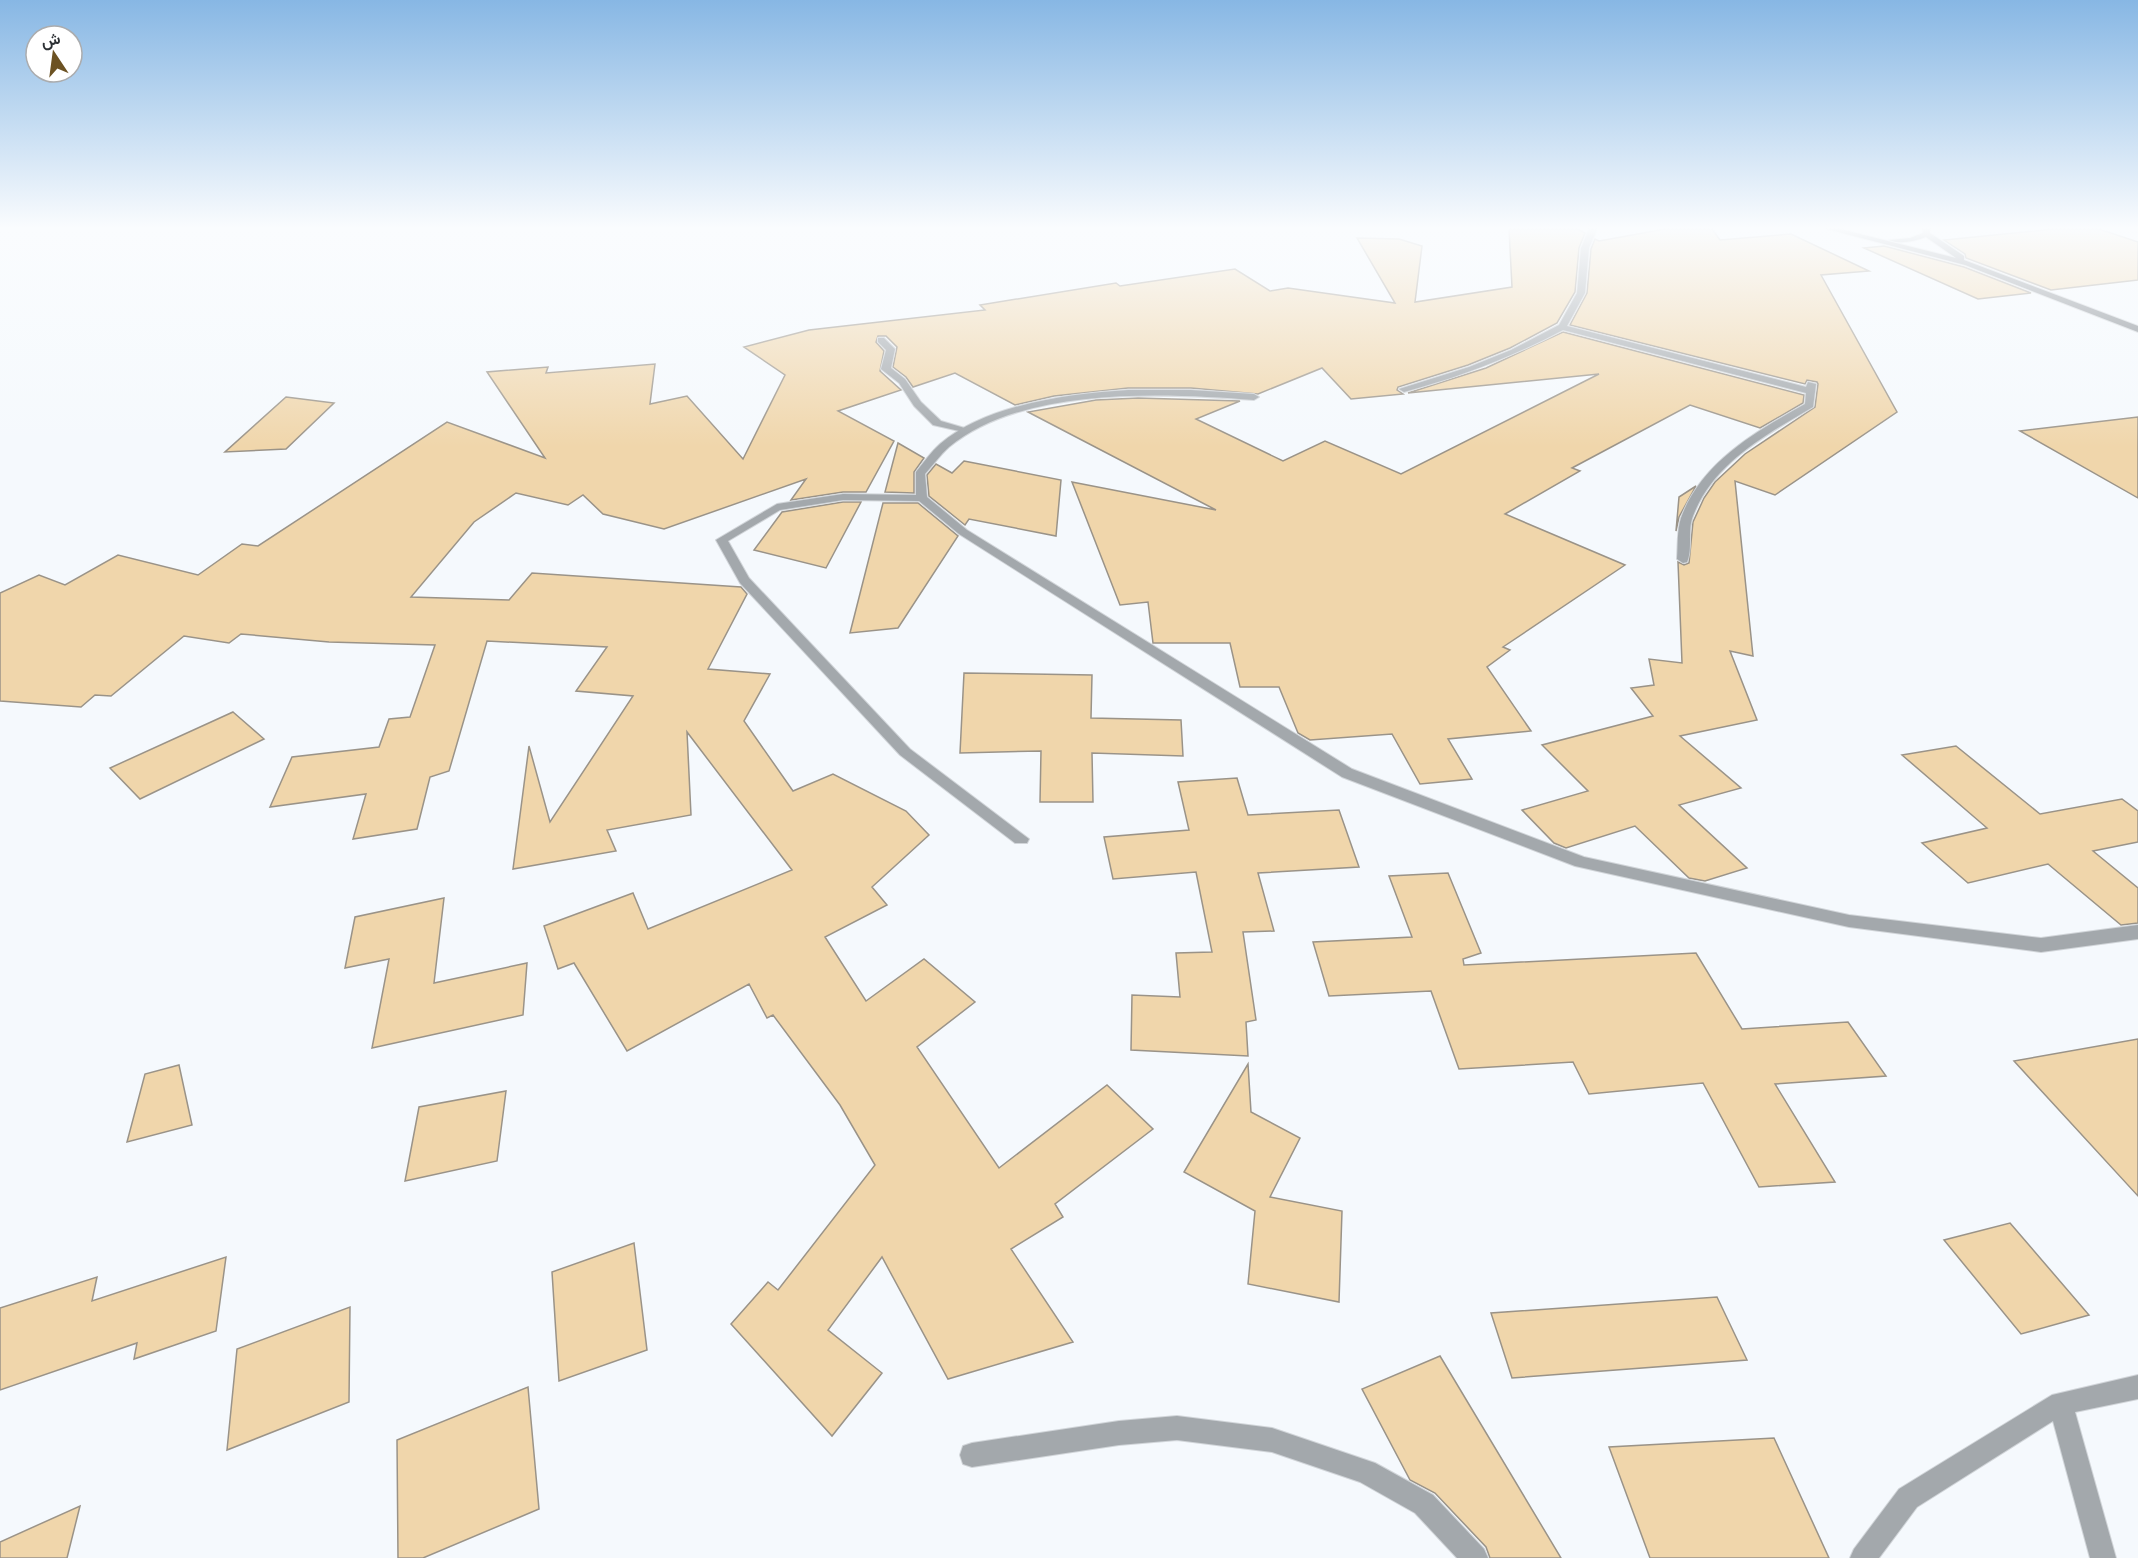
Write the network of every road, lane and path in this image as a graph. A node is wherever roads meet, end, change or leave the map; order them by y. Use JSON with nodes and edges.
{"nodes":[{"id":1,"x":1576,"y":302,"type":"edge"},
{"id":2,"x":2071,"y":302,"type":"edge"},
{"id":3,"x":1562,"y":327,"type":"junction"},
{"id":4,"x":2138,"y":329,"type":"edge"},
{"id":5,"x":881,"y":340,"type":"dead end"},
{"id":6,"x":1404,"y":389,"type":"dead end"},
{"id":7,"x":1254,"y":397,"type":"dead end"},
{"id":8,"x":964,"y":431,"type":"junction"},
{"id":9,"x":922,"y":498,"type":"junction"},
{"id":10,"x":1683,"y":558,"type":"dead end"},
{"id":11,"x":1021,"y":839,"type":"dead end"},
{"id":12,"x":2138,"y":932,"type":"edge"},
{"id":13,"x":2138,"y":1386,"type":"edge"},
{"id":14,"x":2060,"y":1403,"type":"junction"},
{"id":15,"x":972,"y":1455,"type":"dead end"},
{"id":16,"x":1475,"y":1558,"type":"edge"},
{"id":17,"x":1863,"y":1558,"type":"edge"},
{"id":18,"x":2103,"y":1558,"type":"edge"}],
"edges":[{"from":1,"to":3,"type":"street"},
{"from":2,"to":4,"type":"main road"},
{"from":3,"to":6,"type":"street"},
{"from":3,"to":10,"type":"street"},
{"from":5,"to":8,"type":"street"},
{"from":7,"to":8,"type":"street"},
{"from":8,"to":9,"type":"street"},
{"from":9,"to":11,"type":"street"},
{"from":9,"to":12,"type":"street"},
{"from":13,"to":14,"type":"street"},
{"from":14,"to":17,"type":"street"},
{"from":14,"to":18,"type":"street"},
{"from":15,"to":16,"type":"street"}]}
